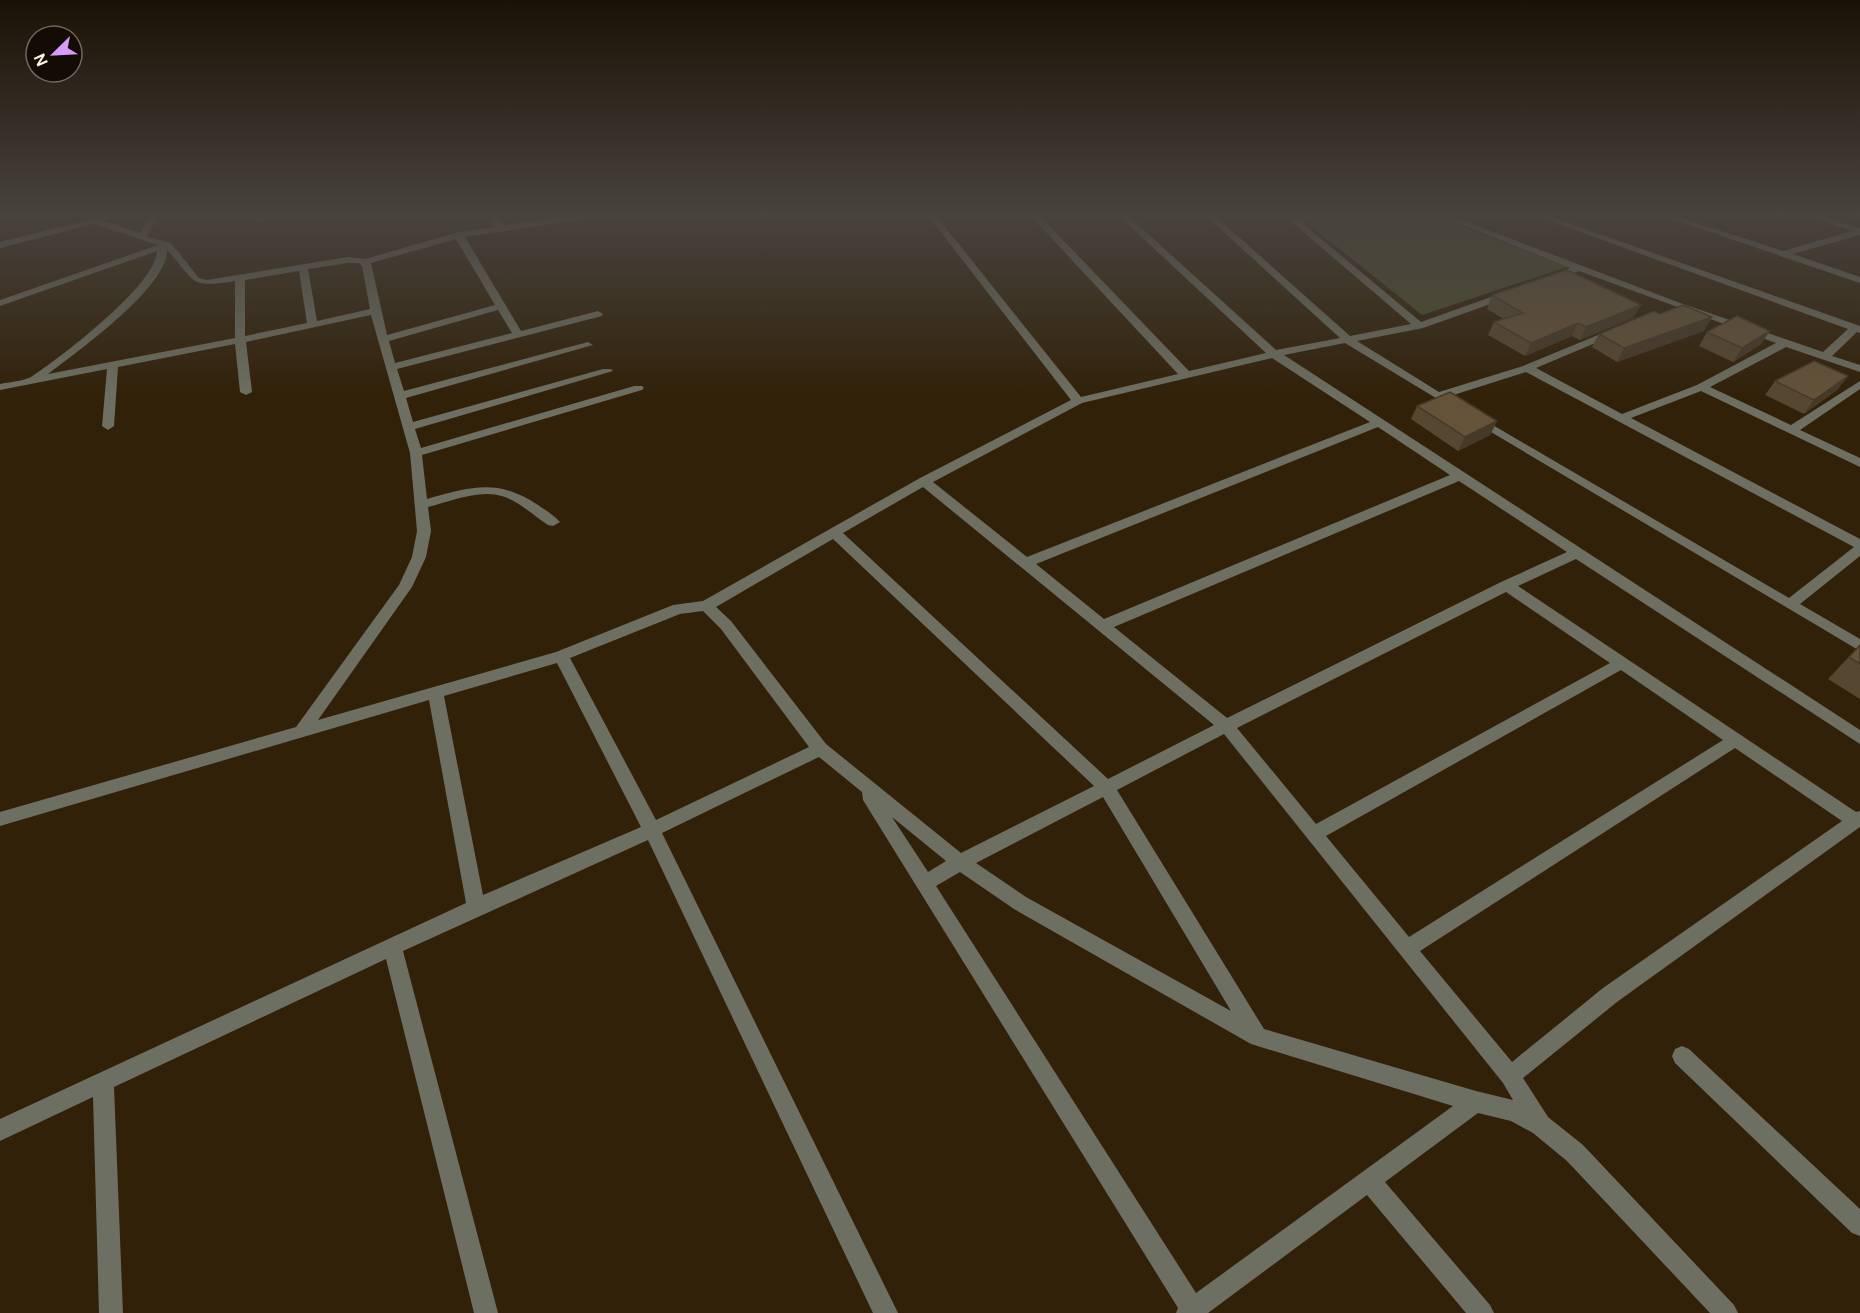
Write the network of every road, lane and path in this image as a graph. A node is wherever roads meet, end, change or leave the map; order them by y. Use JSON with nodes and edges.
{"nodes":[{"id":1,"x":83,"y":274,"type":"edge"},
{"id":2,"x":154,"y":274,"type":"edge"},
{"id":3,"x":191,"y":274,"type":"edge"},
{"id":4,"x":267,"y":274,"type":"edge"},
{"id":5,"x":304,"y":274,"type":"edge"},
{"id":6,"x":368,"y":274,"type":"edge"},
{"id":7,"x":482,"y":274,"type":"edge"},
{"id":8,"x":978,"y":274,"type":"edge"},
{"id":9,"x":1090,"y":274,"type":"edge"},
{"id":10,"x":1187,"y":274,"type":"edge"},
{"id":11,"x":1275,"y":274,"type":"edge"},
{"id":12,"x":1358,"y":274,"type":"edge"},
{"id":13,"x":1562,"y":274,"type":"edge"},
{"id":14,"x":1595,"y":274,"type":"edge"},
{"id":15,"x":1703,"y":274,"type":"edge"},
{"id":16,"x":1843,"y":274,"type":"edge"},
{"id":17,"x":240,"y":279,"type":"junction"},
{"id":18,"x":1860,"y":280,"type":"edge"},
{"id":19,"x":1542,"y":282,"type":"edge"},
{"id":20,"x":1523,"y":289,"type":"edge"},
{"id":21,"x":0,"y":303,"type":"edge"},
{"id":22,"x":501,"y":306,"type":"junction"},
{"id":23,"x":1679,"y":306,"type":"junction"},
{"id":24,"x":375,"y":311,"type":"junction"},
{"id":25,"x":1660,"y":313,"type":"edge"},
{"id":26,"x":598,"y":314,"type":"dead end"},
{"id":27,"x":313,"y":325,"type":"junction"},
{"id":28,"x":1419,"y":326,"type":"junction"},
{"id":29,"x":1622,"y":328,"type":"edge"},
{"id":30,"x":1858,"y":330,"type":"edge"},
{"id":31,"x":518,"y":335,"type":"junction"},
{"id":32,"x":383,"y":339,"type":"junction"},
{"id":33,"x":240,"y":340,"type":"junction"},
{"id":34,"x":1349,"y":341,"type":"junction"},
{"id":35,"x":1787,"y":342,"type":"junction"},
{"id":36,"x":588,"y":345,"type":"dead end"},
{"id":37,"x":1274,"y":354,"type":"junction"},
{"id":38,"x":1826,"y":355,"type":"junction"},
{"id":39,"x":113,"y":364,"type":"junction"},
{"id":40,"x":392,"y":367,"type":"junction"},
{"id":41,"x":1527,"y":369,"type":"junction"},
{"id":42,"x":1860,"y":369,"type":"edge"},
{"id":43,"x":607,"y":371,"type":"dead end"},
{"id":44,"x":1186,"y":375,"type":"junction"},
{"id":45,"x":33,"y":380,"type":"junction"},
{"id":46,"x":1860,"y":384,"type":"edge"},
{"id":47,"x":0,"y":387,"type":"edge"},
{"id":48,"x":1701,"y":387,"type":"junction"},
{"id":49,"x":638,"y":388,"type":"dead end"},
{"id":50,"x":246,"y":392,"type":"dead end"},
{"id":51,"x":400,"y":396,"type":"junction"},
{"id":52,"x":1438,"y":396,"type":"junction"},
{"id":53,"x":1078,"y":401,"type":"junction"},
{"id":54,"x":1621,"y":417,"type":"junction"},
{"id":55,"x":1378,"y":423,"type":"junction"},
{"id":56,"x":108,"y":426,"type":"dead end"},
{"id":57,"x":409,"y":427,"type":"junction"},
{"id":58,"x":1792,"y":430,"type":"junction"},
{"id":59,"x":416,"y":453,"type":"junction"},
{"id":60,"x":1860,"y":463,"type":"edge"},
{"id":61,"x":1460,"y":476,"type":"junction"},
{"id":62,"x":924,"y":481,"type":"junction"},
{"id":63,"x":421,"y":505,"type":"junction"},
{"id":64,"x":553,"y":522,"type":"dead end"},
{"id":65,"x":832,"y":532,"type":"junction"},
{"id":66,"x":1860,"y":545,"type":"edge"},
{"id":67,"x":1860,"y":549,"type":"edge"},
{"id":68,"x":1577,"y":553,"type":"junction"},
{"id":69,"x":1026,"y":563,"type":"junction"},
{"id":70,"x":1506,"y":585,"type":"junction"},
{"id":71,"x":1790,"y":605,"type":"junction"},
{"id":72,"x":706,"y":606,"type":"junction"},
{"id":73,"x":1104,"y":625,"type":"junction"},
{"id":74,"x":1860,"y":646,"type":"edge"},
{"id":75,"x":561,"y":656,"type":"junction"},
{"id":76,"x":1622,"y":663,"type":"junction"},
{"id":77,"x":435,"y":691,"type":"junction"},
{"id":78,"x":1226,"y":726,"type":"junction"},
{"id":79,"x":302,"y":730,"type":"junction"},
{"id":80,"x":1860,"y":738,"type":"edge"},
{"id":81,"x":1735,"y":740,"type":"junction"},
{"id":82,"x":820,"y":749,"type":"junction"},
{"id":83,"x":863,"y":784,"type":"junction"},
{"id":84,"x":1107,"y":788,"type":"junction"},
{"id":85,"x":0,"y":819,"type":"edge"},
{"id":86,"x":1858,"y":820,"type":"edge"},
{"id":87,"x":652,"y":830,"type":"junction"},
{"id":88,"x":1314,"y":834,"type":"junction"},
{"id":89,"x":960,"y":862,"type":"junction"},
{"id":90,"x":924,"y":884,"type":"junction"},
{"id":91,"x":476,"y":907,"type":"junction"},
{"id":92,"x":392,"y":946,"type":"junction"},
{"id":93,"x":1406,"y":949,"type":"junction"},
{"id":94,"x":1258,"y":1037,"type":"junction"},
{"id":95,"x":1682,"y":1056,"type":"dead end"},
{"id":96,"x":1510,"y":1076,"type":"junction"},
{"id":97,"x":103,"y":1082,"type":"junction"},
{"id":98,"x":1476,"y":1102,"type":"junction"},
{"id":99,"x":1541,"y":1125,"type":"junction"},
{"id":100,"x":0,"y":1130,"type":"edge"},
{"id":101,"x":1369,"y":1180,"type":"junction"},
{"id":102,"x":1860,"y":1225,"type":"edge"},
{"id":103,"x":1192,"y":1312,"type":"edge"},
{"id":104,"x":111,"y":1313,"type":"edge"},
{"id":105,"x":486,"y":1313,"type":"edge"},
{"id":106,"x":886,"y":1313,"type":"edge"},
{"id":107,"x":1482,"y":1313,"type":"edge"},
{"id":108,"x":1726,"y":1313,"type":"edge"}],
"edges":[{"from":1,"to":21,"type":"street"},
{"from":2,"to":45,"type":"street"},
{"from":3,"to":17,"type":"street"},
{"from":4,"to":17,"type":"street"},
{"from":5,"to":27,"type":"street"},
{"from":6,"to":24,"type":"street"},
{"from":7,"to":22,"type":"street"},
{"from":8,"to":53,"type":"street"},
{"from":9,"to":44,"type":"street"},
{"from":10,"to":37,"type":"street"},
{"from":11,"to":34,"type":"street"},
{"from":12,"to":28,"type":"street"},
{"from":13,"to":19,"type":"street"},
{"from":14,"to":23,"type":"street"},
{"from":15,"to":30,"type":"street"},
{"from":16,"to":18,"type":"street"},
{"from":17,"to":33,"type":"street"},
{"from":20,"to":28,"type":"street"},
{"from":22,"to":31,"type":"street"},
{"from":22,"to":32,"type":"street"},
{"from":23,"to":25,"type":"street"},
{"from":23,"to":35,"type":"street"},
{"from":24,"to":27,"type":"street"},
{"from":24,"to":32,"type":"street"},
{"from":26,"to":31,"type":"street"},
{"from":27,"to":33,"type":"street"},
{"from":28,"to":34,"type":"street"},
{"from":29,"to":41,"type":"street"},
{"from":30,"to":38,"type":"street"},
{"from":31,"to":40,"type":"street"},
{"from":32,"to":40,"type":"street"},
{"from":33,"to":39,"type":"street"},
{"from":33,"to":50,"type":"street"},
{"from":34,"to":37,"type":"street"},
{"from":34,"to":52,"type":"street"},
{"from":35,"to":38,"type":"street"},
{"from":35,"to":48,"type":"street"},
{"from":36,"to":51,"type":"street"},
{"from":37,"to":44,"type":"street"},
{"from":37,"to":55,"type":"street"},
{"from":38,"to":42,"type":"street"},
{"from":39,"to":45,"type":"street"},
{"from":39,"to":56,"type":"street"},
{"from":40,"to":51,"type":"street"},
{"from":41,"to":52,"type":"street"},
{"from":41,"to":54,"type":"street"},
{"from":43,"to":57,"type":"street"},
{"from":44,"to":53,"type":"street"},
{"from":45,"to":47,"type":"street"},
{"from":46,"to":58,"type":"street"},
{"from":48,"to":54,"type":"street"},
{"from":48,"to":58,"type":"street"},
{"from":49,"to":59,"type":"street"},
{"from":51,"to":57,"type":"street"},
{"from":52,"to":71,"type":"street"},
{"from":53,"to":62,"type":"street"},
{"from":54,"to":66,"type":"street"},
{"from":55,"to":61,"type":"street"},
{"from":55,"to":69,"type":"street"},
{"from":57,"to":59,"type":"street"},
{"from":58,"to":60,"type":"street"},
{"from":59,"to":63,"type":"street"},
{"from":61,"to":68,"type":"street"},
{"from":61,"to":73,"type":"street"},
{"from":62,"to":65,"type":"street"},
{"from":62,"to":69,"type":"street"},
{"from":63,"to":64,"type":"street"},
{"from":63,"to":79,"type":"street"},
{"from":65,"to":72,"type":"street"},
{"from":65,"to":84,"type":"street"},
{"from":67,"to":71,"type":"street"},
{"from":68,"to":70,"type":"street"},
{"from":68,"to":80,"type":"street"},
{"from":69,"to":73,"type":"street"},
{"from":70,"to":76,"type":"street"},
{"from":70,"to":78,"type":"street"},
{"from":71,"to":74,"type":"street"},
{"from":72,"to":75,"type":"street"},
{"from":72,"to":82,"type":"street"},
{"from":73,"to":78,"type":"street"},
{"from":75,"to":77,"type":"street"},
{"from":75,"to":87,"type":"street"},
{"from":76,"to":81,"type":"street"},
{"from":76,"to":88,"type":"street"},
{"from":77,"to":79,"type":"street"},
{"from":77,"to":91,"type":"street"},
{"from":78,"to":84,"type":"street"},
{"from":78,"to":88,"type":"street"},
{"from":79,"to":85,"type":"street"},
{"from":81,"to":86,"type":"street"},
{"from":81,"to":93,"type":"street"},
{"from":82,"to":83,"type":"street"},
{"from":82,"to":87,"type":"street"},
{"from":83,"to":89,"type":"street"},
{"from":83,"to":90,"type":"street"},
{"from":84,"to":89,"type":"street"},
{"from":84,"to":94,"type":"street"},
{"from":86,"to":96,"type":"street"},
{"from":87,"to":91,"type":"street"},
{"from":87,"to":106,"type":"street"},
{"from":88,"to":93,"type":"street"},
{"from":89,"to":90,"type":"street"},
{"from":89,"to":94,"type":"street"},
{"from":90,"to":103,"type":"street"},
{"from":91,"to":92,"type":"street"},
{"from":92,"to":97,"type":"street"},
{"from":92,"to":105,"type":"street"},
{"from":93,"to":96,"type":"street"},
{"from":94,"to":98,"type":"street"},
{"from":95,"to":102,"type":"street"},
{"from":96,"to":99,"type":"street"},
{"from":97,"to":100,"type":"street"},
{"from":97,"to":104,"type":"street"},
{"from":98,"to":99,"type":"street"},
{"from":98,"to":101,"type":"street"},
{"from":99,"to":108,"type":"street"},
{"from":101,"to":103,"type":"street"},
{"from":101,"to":107,"type":"street"}]}
